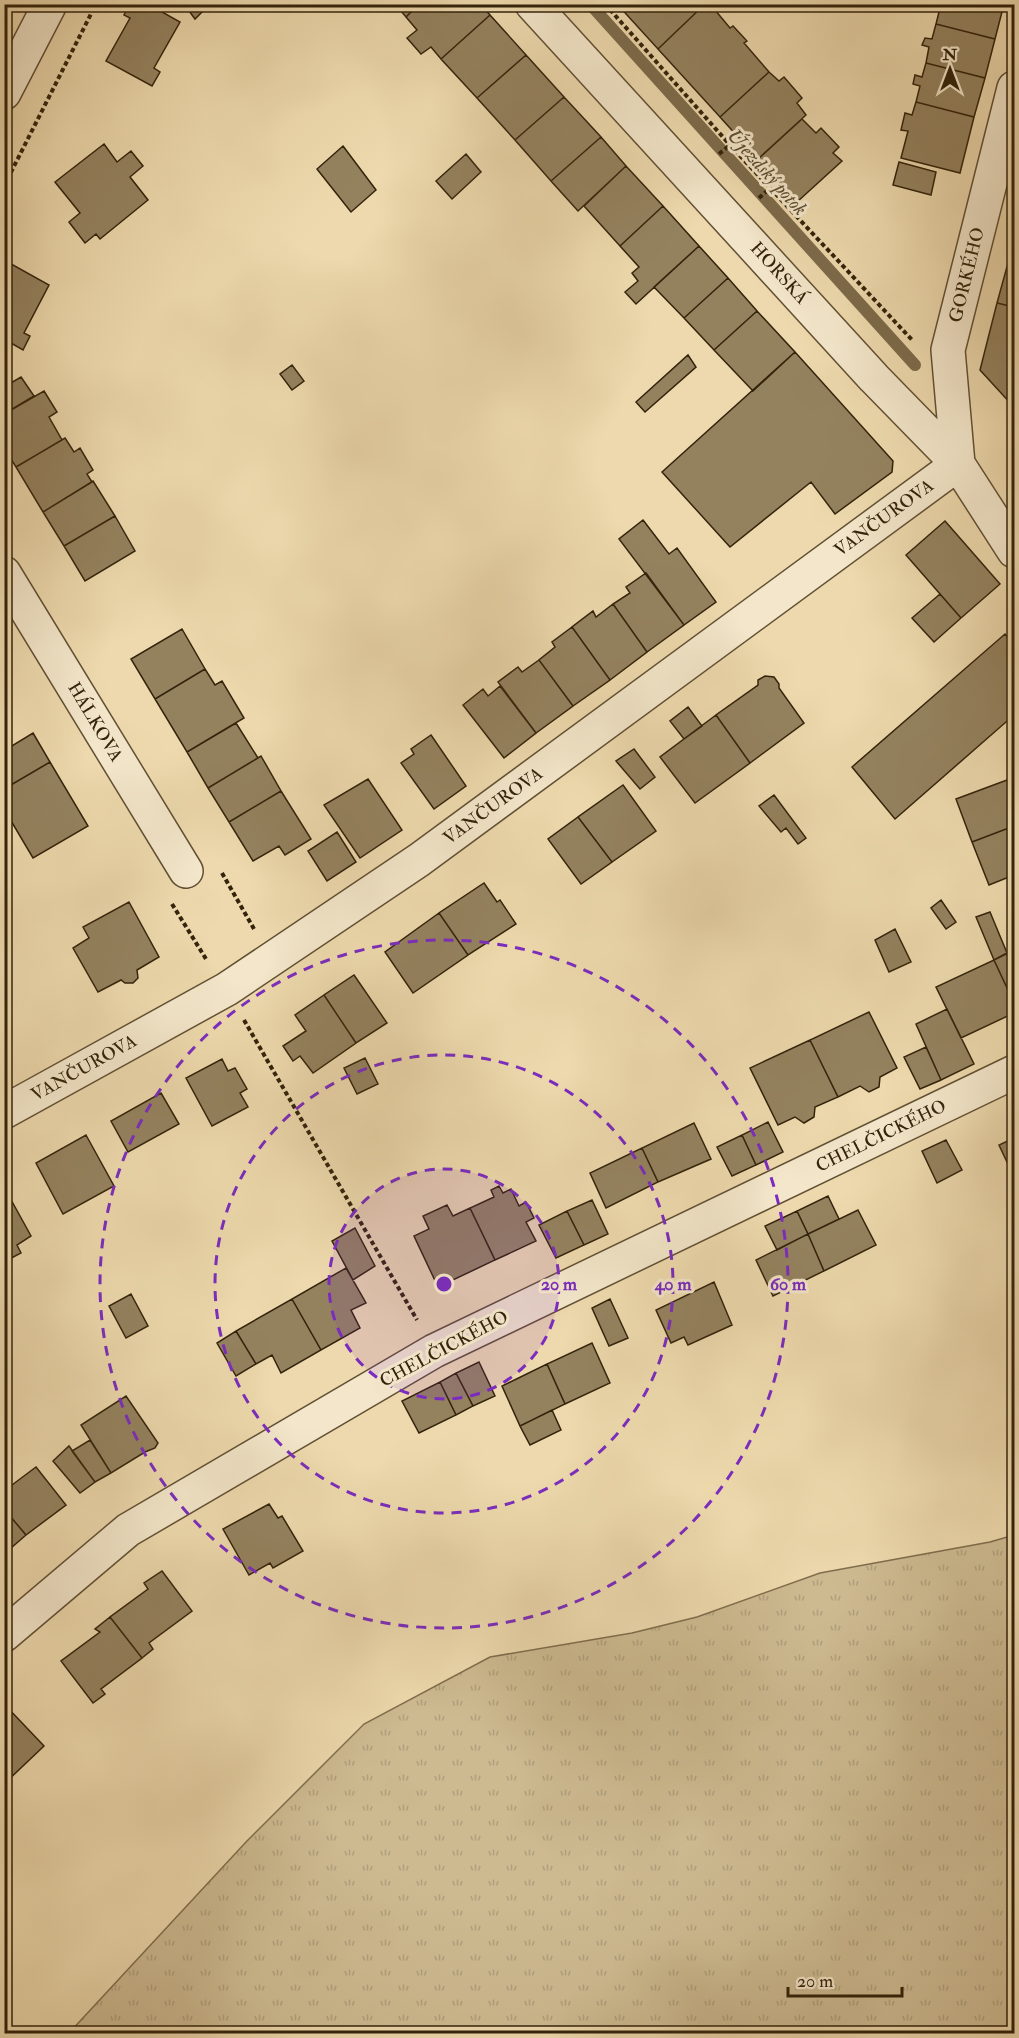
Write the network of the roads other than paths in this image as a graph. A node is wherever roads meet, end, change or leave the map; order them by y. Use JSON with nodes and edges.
{"nodes":[{"id":1,"x":50,"y":4,"type":"edge"},
{"id":2,"x":532,"y":4,"type":"edge"},
{"id":3,"x":1014,"y":88,"type":"edge"},
{"id":4,"x":4,"y":93,"type":"edge"},
{"id":5,"x":958,"y":464,"type":"junction"},
{"id":6,"x":1014,"y":551,"type":"edge"},
{"id":7,"x":4,"y":573,"type":"edge"},
{"id":8,"x":177,"y":884,"type":"road end"},
{"id":9,"x":1014,"y":1072,"type":"edge"},
{"id":10,"x":4,"y":1112,"type":"edge"},
{"id":11,"x":4,"y":1635,"type":"edge"}],
"edges":[{"from":1,"to":4,"type":"street"},
{"from":2,"to":5,"type":"street","name":"HORSKÁ"},
{"from":3,"to":5,"type":"street","name":"GORKÉHO"},
{"from":5,"to":6,"type":"street","name":"HORSKÁ"},
{"from":5,"to":10,"type":"street","name":"VANČUROVA"},
{"from":7,"to":8,"type":"street","name":"HÁLKOVA"},
{"from":9,"to":11,"type":"street","name":"CHELČICKÉHO"}]}
